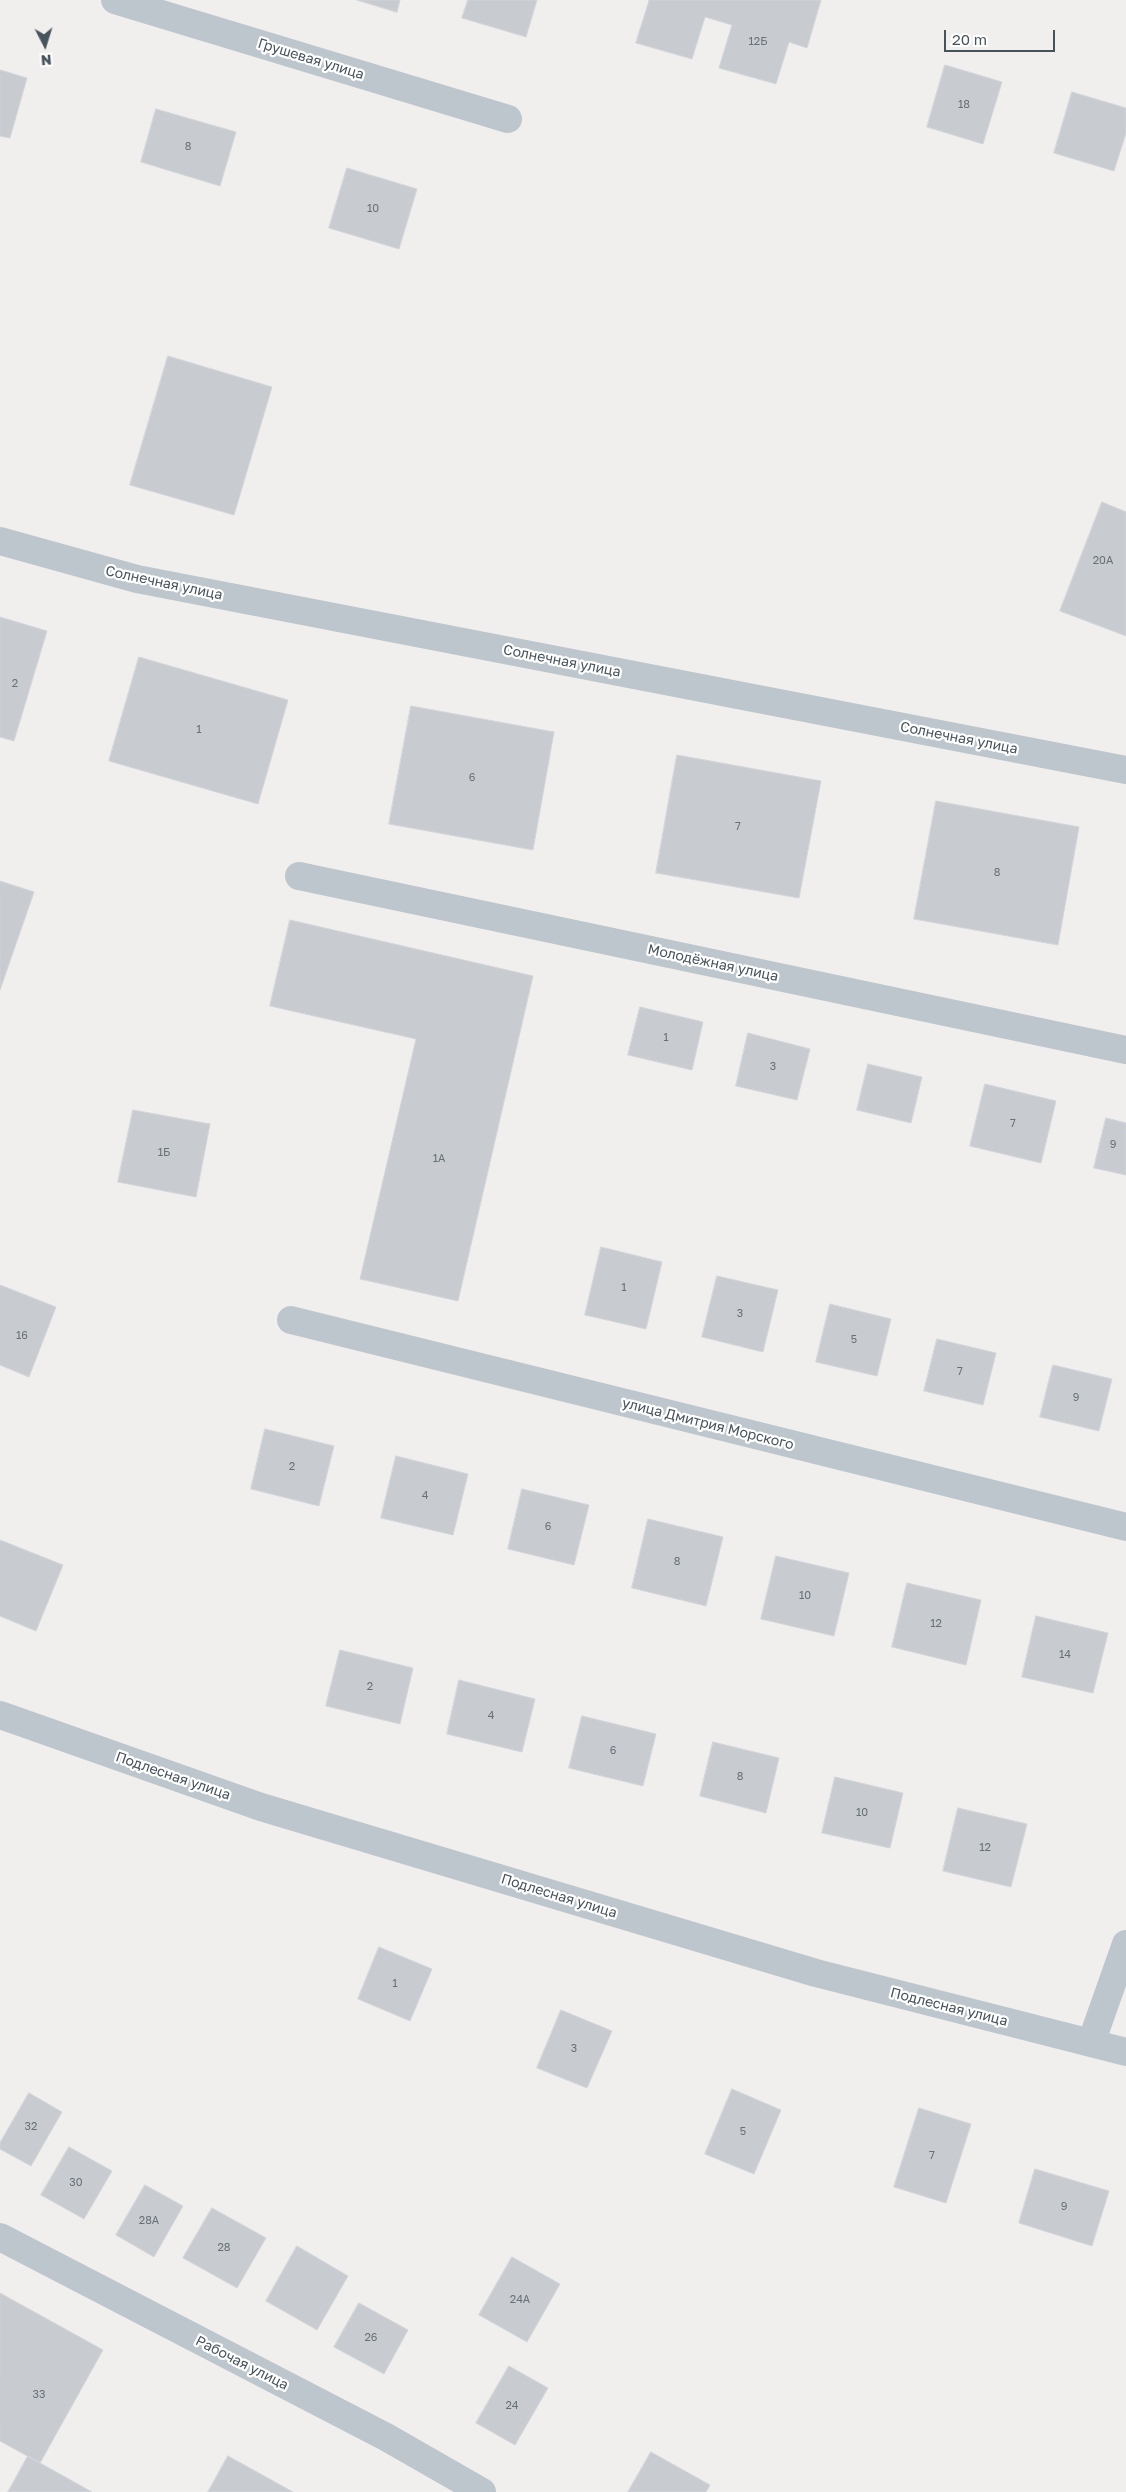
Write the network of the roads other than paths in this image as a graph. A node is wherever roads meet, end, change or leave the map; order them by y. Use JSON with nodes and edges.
{"nodes":[{"id":1,"x":115,"y":0,"type":"edge"},
{"id":2,"x":508,"y":119,"type":"dead end"},
{"id":3,"x":0,"y":541,"type":"edge"},
{"id":4,"x":1126,"y":770,"type":"edge"},
{"id":5,"x":299,"y":876,"type":"dead end"},
{"id":6,"x":1126,"y":1050,"type":"edge"},
{"id":7,"x":291,"y":1320,"type":"dead end"},
{"id":8,"x":1126,"y":1527,"type":"edge"},
{"id":9,"x":0,"y":1715,"type":"edge"},
{"id":10,"x":1126,"y":1944,"type":"edge"},
{"id":11,"x":1091,"y":2043,"type":"junction"},
{"id":12,"x":1126,"y":2052,"type":"edge"},
{"id":13,"x":0,"y":2237,"type":"edge"},
{"id":14,"x":482,"y":2492,"type":"edge"}],
"edges":[{"from":1,"to":2,"type":"street","name":"Грушевая улица"},
{"from":3,"to":4,"type":"street","name":"Солнечная улица"},
{"from":5,"to":6,"type":"street","name":"Молодёжная улица"},
{"from":7,"to":8,"type":"street","name":"улица Дмитрия Морского"},
{"from":9,"to":11,"type":"street","name":"Подлесная улица"},
{"from":10,"to":11,"type":"street"},
{"from":11,"to":12,"type":"street","name":"Подлесная улица"},
{"from":13,"to":14,"type":"street","name":"Рабочая улица"}]}
